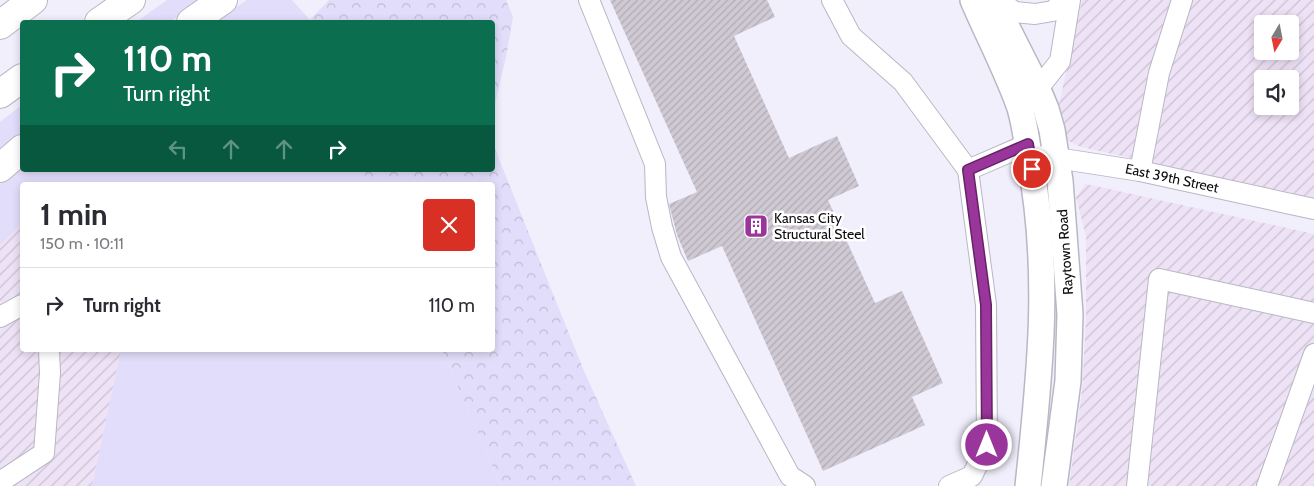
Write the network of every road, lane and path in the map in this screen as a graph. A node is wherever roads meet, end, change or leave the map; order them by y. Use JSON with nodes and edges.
{"nodes":[{"id":1,"x":33,"y":0,"type":"edge"},
{"id":2,"x":131,"y":0,"type":"edge"},
{"id":3,"x":223,"y":0,"type":"edge"},
{"id":4,"x":589,"y":0,"type":"edge"},
{"id":5,"x":832,"y":0,"type":"edge"},
{"id":6,"x":973,"y":0,"type":"edge"},
{"id":7,"x":993,"y":0,"type":"edge"},
{"id":8,"x":997,"y":0,"type":"edge"},
{"id":9,"x":1065,"y":0,"type":"edge"},
{"id":10,"x":1070,"y":0,"type":"edge"},
{"id":11,"x":1182,"y":0,"type":"edge"},
{"id":12,"x":103,"y":20,"type":"edge"},
{"id":13,"x":194,"y":20,"type":"edge"},
{"id":14,"x":0,"y":24,"type":"edge"},
{"id":15,"x":20,"y":79,"type":"edge"},
{"id":16,"x":1025,"y":89,"type":"junction"},
{"id":17,"x":0,"y":94,"type":"edge"},
{"id":18,"x":1028,"y":149,"type":"junction"},
{"id":19,"x":20,"y":151,"type":"edge"},
{"id":20,"x":1057,"y":158,"type":"junction"},
{"id":21,"x":0,"y":168,"type":"edge"},
{"id":22,"x":968,"y":170,"type":"junction"},
{"id":23,"x":1140,"y":171,"type":"junction"},
{"id":24,"x":1314,"y":209,"type":"edge"},
{"id":25,"x":20,"y":306,"type":"edge"},
{"id":26,"x":1314,"y":313,"type":"edge"},
{"id":27,"x":0,"y":317,"type":"edge"},
{"id":28,"x":49,"y":352,"type":"edge"},
{"id":29,"x":1314,"y":354,"type":"edge"},
{"id":30,"x":0,"y":482,"type":"edge"},
{"id":31,"x":805,"y":486,"type":"edge"},
{"id":32,"x":949,"y":486,"type":"edge"},
{"id":33,"x":1028,"y":486,"type":"edge"},
{"id":34,"x":1054,"y":486,"type":"edge"},
{"id":35,"x":1136,"y":486,"type":"edge"},
{"id":36,"x":1267,"y":486,"type":"edge"}],
"edges":[{"from":1,"to":14,"type":"highway"},
{"from":2,"to":12,"type":"highway"},
{"from":3,"to":13,"type":"highway"},
{"from":4,"to":31,"type":"street"},
{"from":5,"to":22,"type":"street"},
{"from":6,"to":16,"type":"main road","name":"Raytown Road"},
{"from":7,"to":16,"type":"main road","name":"Raytown Road"},
{"from":8,"to":9,"type":"street"},
{"from":10,"to":16,"type":"street"},
{"from":11,"to":23,"type":"street"},
{"from":15,"to":17,"type":"highway"},
{"from":16,"to":18,"type":"main road","name":"Raytown Road"},
{"from":16,"to":20,"type":"main road","name":"Raytown Road"},
{"from":18,"to":20,"type":"street","name":"East 39th Street"},
{"from":18,"to":22,"type":"street"},
{"from":18,"to":33,"type":"main road","name":"Raytown Road"},
{"from":19,"to":21,"type":"highway"},
{"from":20,"to":23,"type":"street","name":"East 39th Street"},
{"from":20,"to":34,"type":"main road","name":"Raytown Road"},
{"from":22,"to":32,"type":"street"},
{"from":23,"to":24,"type":"street","name":"East 39th Street"},
{"from":25,"to":27,"type":"street"},
{"from":26,"to":35,"type":"street"},
{"from":28,"to":30,"type":"street"},
{"from":29,"to":36,"type":"street"}]}
